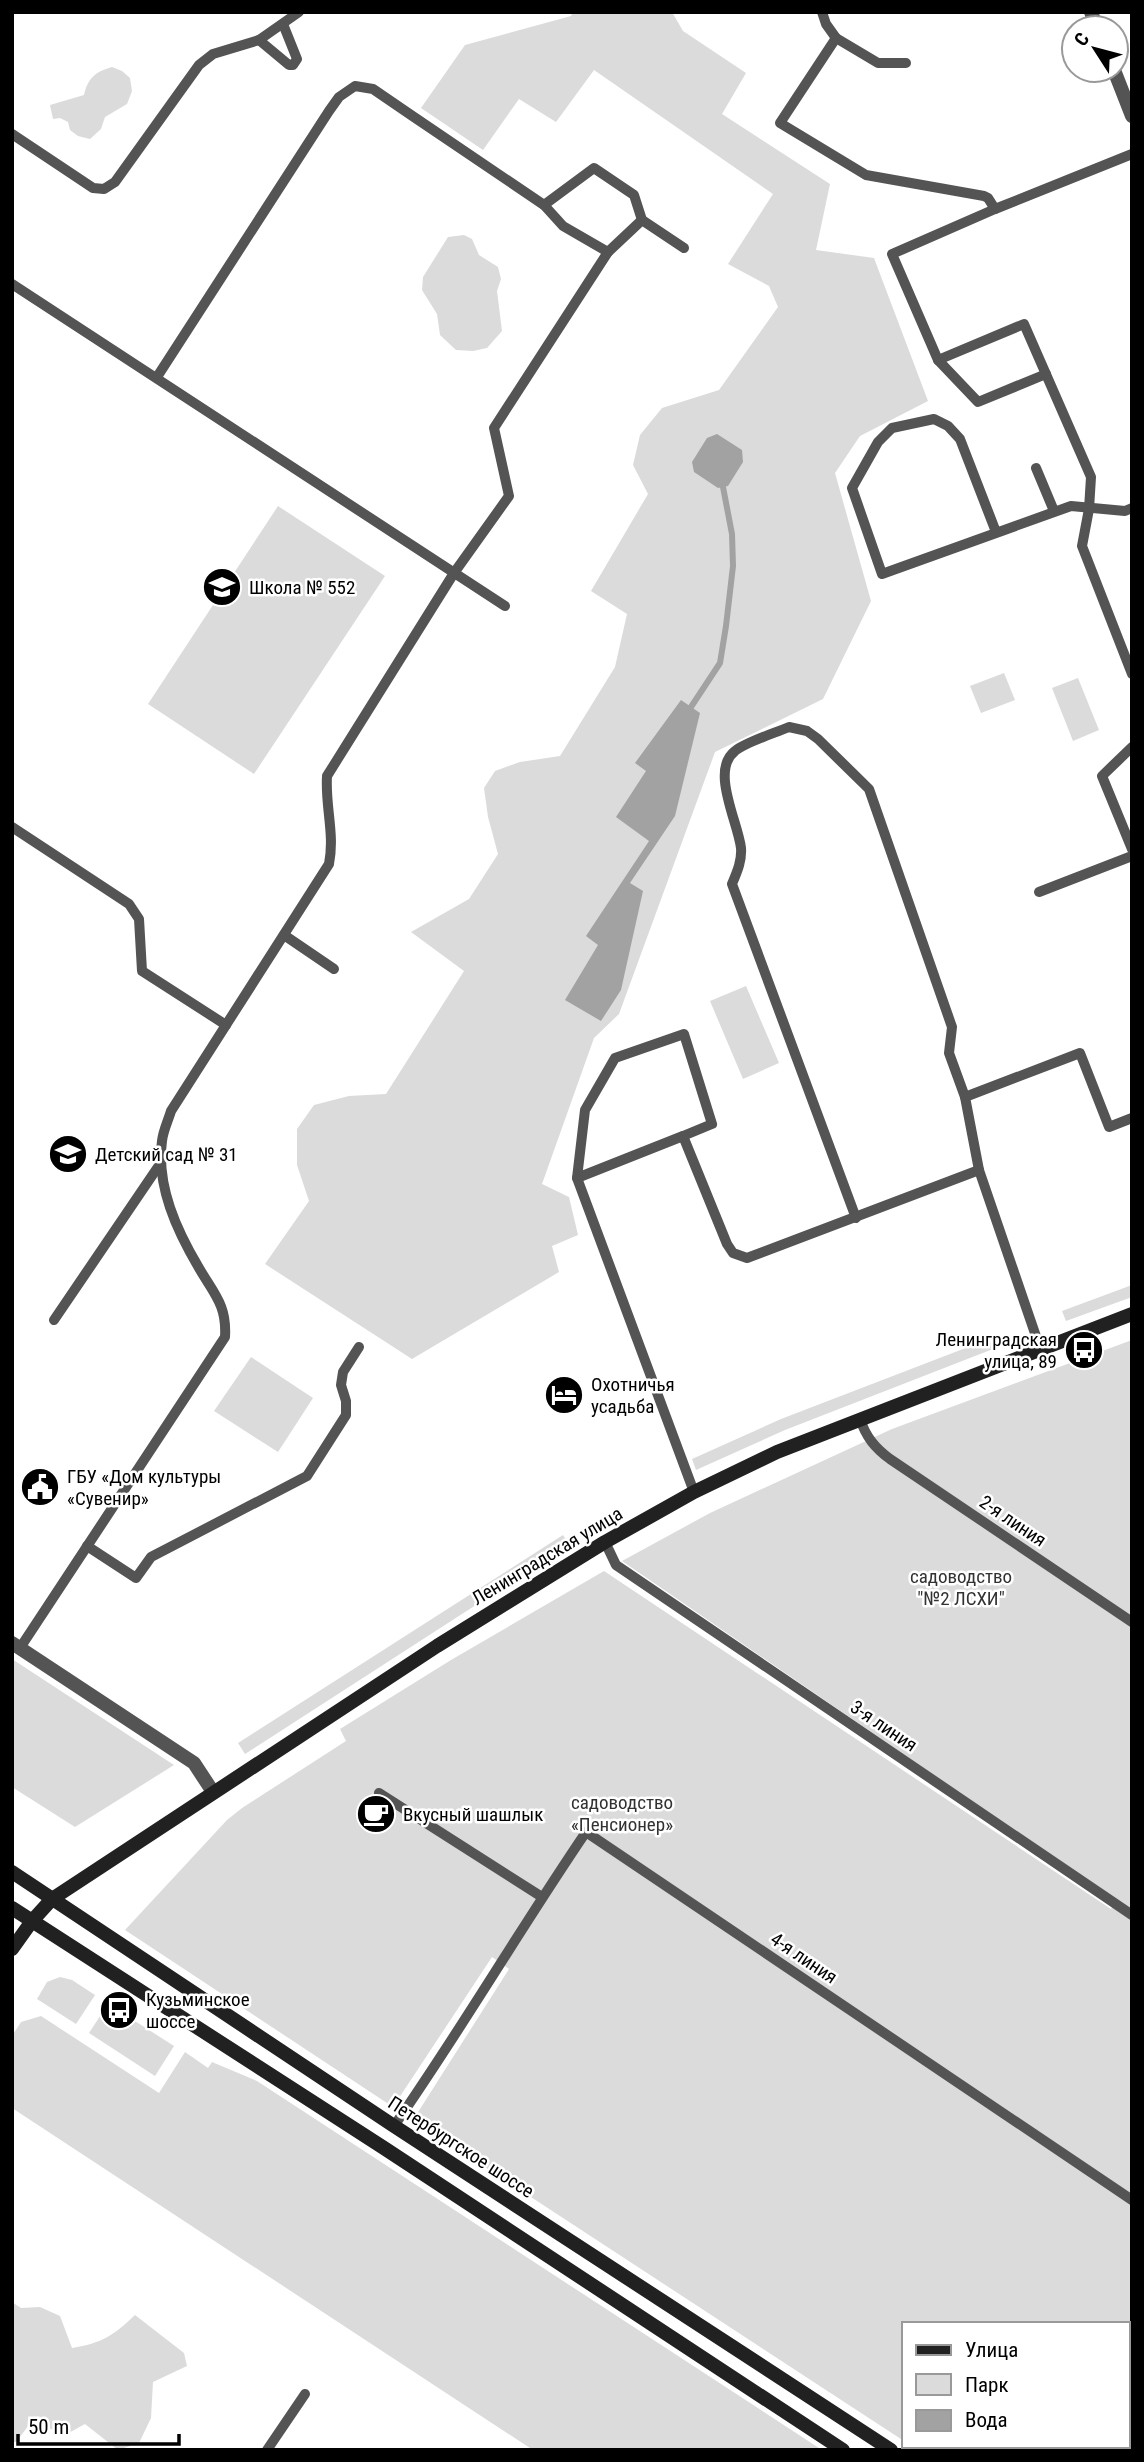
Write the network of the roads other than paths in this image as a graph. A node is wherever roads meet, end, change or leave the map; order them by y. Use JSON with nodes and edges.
{"nodes":[{"id":1,"x":299,"y":12,"type":"edge"},
{"id":2,"x":822,"y":12,"type":"edge"},
{"id":3,"x":283,"y":24,"type":"junction"},
{"id":4,"x":836,"y":38,"type":"junction"},
{"id":5,"x":259,"y":40,"type":"junction"},
{"id":6,"x":906,"y":63,"type":"dead end"},
{"id":7,"x":1119,"y":84,"type":"edge"},
{"id":8,"x":1132,"y":117,"type":"edge"},
{"id":9,"x":12,"y":134,"type":"edge"},
{"id":10,"x":1132,"y":154,"type":"edge"},
{"id":11,"x":544,"y":205,"type":"junction"},
{"id":12,"x":995,"y":209,"type":"junction"},
{"id":13,"x":642,"y":220,"type":"junction"},
{"id":14,"x":684,"y":248,"type":"dead end"},
{"id":15,"x":608,"y":252,"type":"junction"},
{"id":16,"x":12,"y":284,"type":"edge"},
{"id":17,"x":938,"y":360,"type":"junction"},
{"id":18,"x":1046,"y":374,"type":"junction"},
{"id":19,"x":157,"y":377,"type":"junction"},
{"id":20,"x":1036,"y":468,"type":"dead end"},
{"id":21,"x":1132,"y":508,"type":"edge"},
{"id":22,"x":1089,"y":509,"type":"junction"},
{"id":23,"x":1054,"y":511,"type":"junction"},
{"id":24,"x":996,"y":532,"type":"junction"},
{"id":25,"x":454,"y":573,"type":"junction"},
{"id":26,"x":505,"y":606,"type":"dead end"},
{"id":27,"x":1132,"y":674,"type":"edge"},
{"id":28,"x":1132,"y":747,"type":"edge"},
{"id":29,"x":12,"y":827,"type":"edge"},
{"id":30,"x":1132,"y":849,"type":"edge"},
{"id":31,"x":1132,"y":856,"type":"edge"},
{"id":32,"x":1039,"y":892,"type":"dead end"},
{"id":33,"x":284,"y":935,"type":"junction"},
{"id":34,"x":334,"y":969,"type":"dead end"},
{"id":35,"x":226,"y":1025,"type":"junction"},
{"id":36,"x":965,"y":1097,"type":"junction"},
{"id":37,"x":1132,"y":1118,"type":"edge"},
{"id":38,"x":683,"y":1136,"type":"junction"},
{"id":39,"x":160,"y":1164,"type":"junction"},
{"id":40,"x":979,"y":1170,"type":"junction"},
{"id":41,"x":577,"y":1178,"type":"junction"},
{"id":42,"x":856,"y":1218,"type":"junction"},
{"id":43,"x":1132,"y":1314,"type":"edge"},
{"id":44,"x":54,"y":1320,"type":"dead end"},
{"id":45,"x":359,"y":1347,"type":"dead end"},
{"id":46,"x":1040,"y":1348,"type":"junction"},
{"id":47,"x":860,"y":1419,"type":"junction"},
{"id":48,"x":694,"y":1492,"type":"junction"},
{"id":49,"x":605,"y":1542,"type":"junction"},
{"id":50,"x":87,"y":1546,"type":"junction"},
{"id":51,"x":1132,"y":1622,"type":"edge"},
{"id":52,"x":16,"y":1646,"type":"edge"},
{"id":53,"x":213,"y":1792,"type":"junction"},
{"id":54,"x":379,"y":1793,"type":"dead end"},
{"id":55,"x":12,"y":1872,"type":"edge"},
{"id":56,"x":542,"y":1897,"type":"junction"},
{"id":57,"x":52,"y":1899,"type":"junction"},
{"id":58,"x":12,"y":1908,"type":"edge"},
{"id":59,"x":1132,"y":1915,"type":"edge"},
{"id":60,"x":32,"y":1921,"type":"junction"},
{"id":61,"x":12,"y":1949,"type":"edge"},
{"id":62,"x":394,"y":2126,"type":"junction"},
{"id":63,"x":1132,"y":2200,"type":"edge"},
{"id":64,"x":305,"y":2394,"type":"dead end"},
{"id":65,"x":267,"y":2450,"type":"edge"},
{"id":66,"x":843,"y":2450,"type":"edge"},
{"id":67,"x":891,"y":2450,"type":"edge"}],
"edges":[{"from":1,"to":3,"type":"lane"},
{"from":2,"to":4,"type":"lane"},
{"from":3,"to":5,"type":"lane"},
{"from":3,"to":5,"type":"lane"},
{"from":4,"to":6,"type":"lane"},
{"from":4,"to":12,"type":"lane"},
{"from":5,"to":9,"type":"lane"},
{"from":7,"to":8,"type":"street"},
{"from":10,"to":12,"type":"lane"},
{"from":11,"to":13,"type":"lane"},
{"from":11,"to":15,"type":"lane"},
{"from":11,"to":19,"type":"lane"},
{"from":12,"to":17,"type":"lane"},
{"from":13,"to":14,"type":"lane"},
{"from":13,"to":15,"type":"lane"},
{"from":15,"to":25,"type":"lane"},
{"from":16,"to":19,"type":"lane"},
{"from":17,"to":18,"type":"lane"},
{"from":17,"to":18,"type":"lane"},
{"from":18,"to":22,"type":"lane"},
{"from":19,"to":25,"type":"lane"},
{"from":20,"to":23,"type":"lane"},
{"from":21,"to":22,"type":"lane"},
{"from":22,"to":23,"type":"lane"},
{"from":22,"to":27,"type":"lane"},
{"from":23,"to":24,"type":"lane"},
{"from":24,"to":24,"type":"lane"},
{"from":25,"to":26,"type":"lane"},
{"from":25,"to":33,"type":"lane"},
{"from":28,"to":30,"type":"lane"},
{"from":29,"to":35,"type":"lane"},
{"from":31,"to":32,"type":"lane"},
{"from":33,"to":34,"type":"lane"},
{"from":33,"to":35,"type":"lane"},
{"from":35,"to":39,"type":"lane"},
{"from":36,"to":37,"type":"lane"},
{"from":36,"to":40,"type":"lane"},
{"from":36,"to":42,"type":"lane"},
{"from":38,"to":41,"type":"lane"},
{"from":38,"to":41,"type":"lane"},
{"from":38,"to":42,"type":"lane"},
{"from":39,"to":44,"type":"lane"},
{"from":39,"to":50,"type":"lane"},
{"from":40,"to":42,"type":"lane"},
{"from":40,"to":46,"type":"lane"},
{"from":41,"to":48,"type":"lane"},
{"from":43,"to":46,"type":"main road","name":"Ленинградская улица"},
{"from":45,"to":50,"type":"lane"},
{"from":46,"to":47,"type":"main road","name":"Ленинградская улица"},
{"from":47,"to":48,"type":"main road","name":"Ленинградская улица"},
{"from":47,"to":51,"type":"lane","name":"2-я линия"},
{"from":48,"to":49,"type":"main road","name":"Ленинградская улица"},
{"from":49,"to":53,"type":"main road","name":"Ленинградская улица"},
{"from":49,"to":59,"type":"lane","name":"3-я линия"},
{"from":50,"to":52,"type":"lane"},
{"from":52,"to":53,"type":"street"},
{"from":53,"to":57,"type":"main road","name":"Ленинградская улица"},
{"from":54,"to":56,"type":"lane"},
{"from":55,"to":57,"type":"main road","name":"Петербургское шоссе"},
{"from":56,"to":62,"type":"lane","name":"4-я линия"},
{"from":56,"to":63,"type":"lane","name":"4-я линия"},
{"from":57,"to":60,"type":"main road","name":"Ленинградская улица"},
{"from":57,"to":62,"type":"main road","name":"Петербургское шоссе"},
{"from":58,"to":60,"type":"main road"},
{"from":60,"to":61,"type":"main road"},
{"from":60,"to":66,"type":"main road"},
{"from":62,"to":67,"type":"main road","name":"Петербургское шоссе"},
{"from":64,"to":65,"type":"lane"}]}
